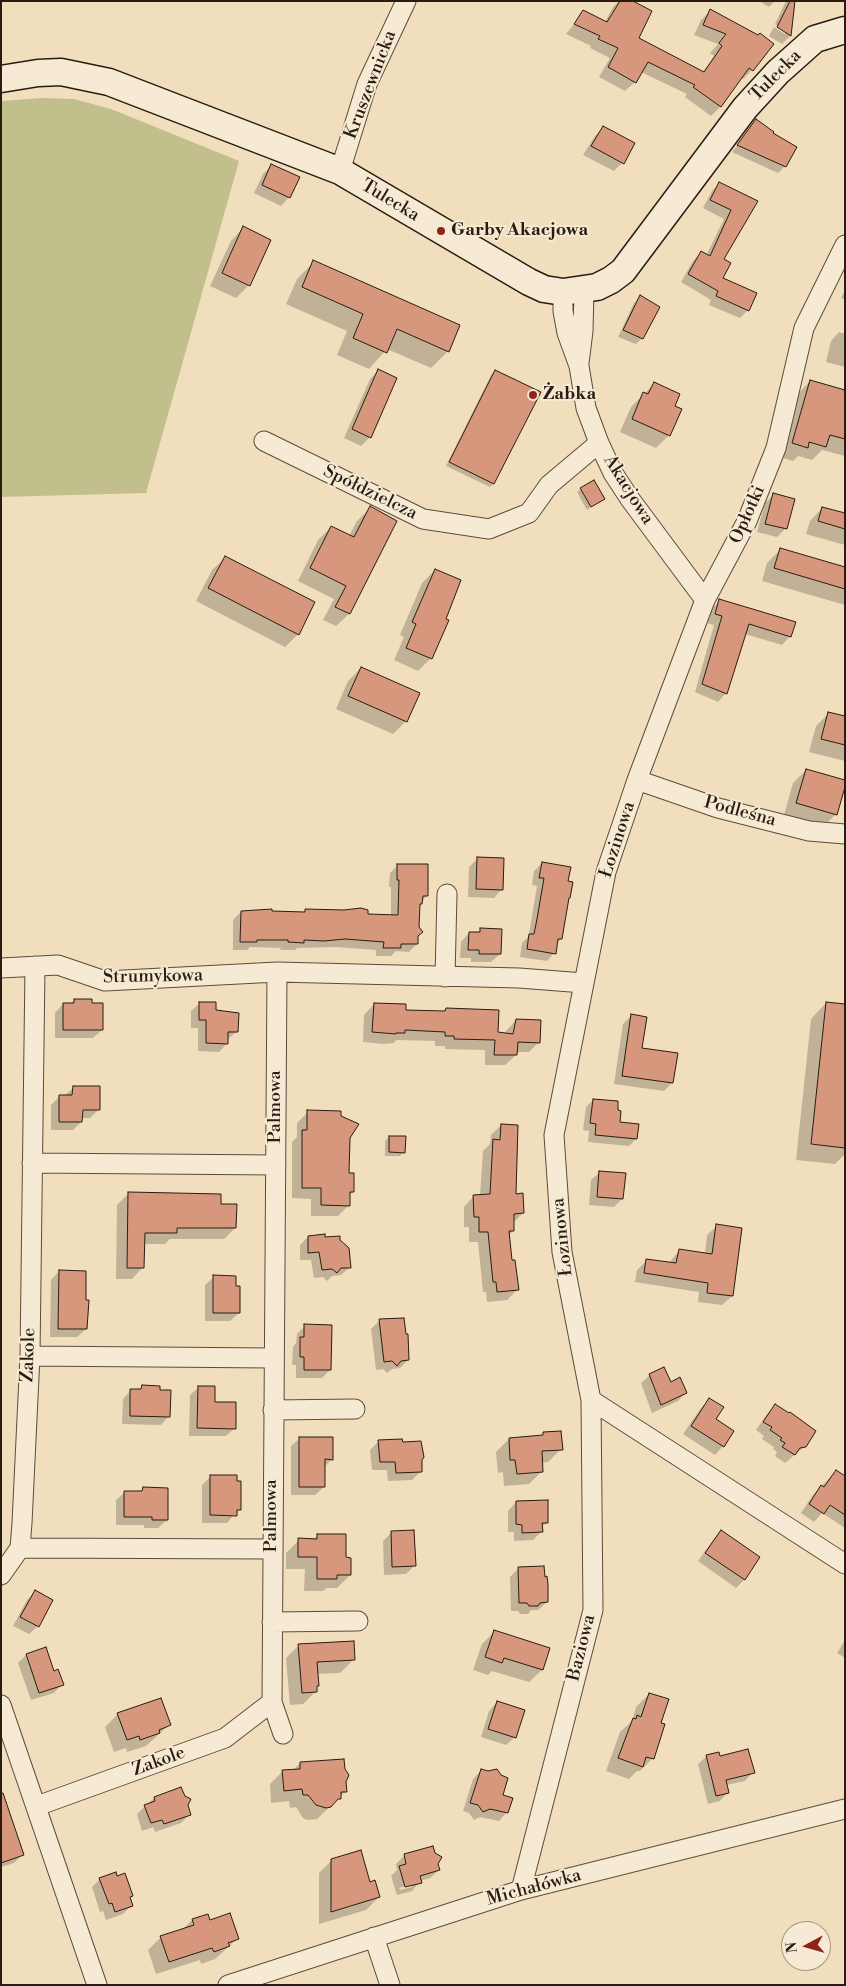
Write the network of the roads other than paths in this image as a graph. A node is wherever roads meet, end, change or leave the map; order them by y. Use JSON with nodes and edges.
{"nodes":[{"id":1,"x":406,"y":1,"type":"edge"},
{"id":2,"x":845,"y":30,"type":"edge"},
{"id":3,"x":1,"y":79,"type":"edge"},
{"id":4,"x":340,"y":171,"type":"junction"},
{"id":5,"x":845,"y":245,"type":"edge"},
{"id":6,"x":574,"y":291,"type":"junction"},
{"id":7,"x":264,"y":441,"type":"dead end"},
{"id":8,"x":599,"y":443,"type":"junction"},
{"id":9,"x":705,"y":600,"type":"junction"},
{"id":10,"x":637,"y":780,"type":"junction"},
{"id":11,"x":845,"y":834,"type":"edge"},
{"id":12,"x":448,"y":894,"type":"dead end"},
{"id":13,"x":35,"y":966,"type":"junction"},
{"id":14,"x":1,"y":968,"type":"edge"},
{"id":15,"x":277,"y":972,"type":"junction"},
{"id":16,"x":445,"y":977,"type":"junction"},
{"id":17,"x":584,"y":983,"type":"junction"},
{"id":18,"x":32,"y":1163,"type":"junction"},
{"id":19,"x":276,"y":1166,"type":"junction"},
{"id":20,"x":30,"y":1356,"type":"junction"},
{"id":21,"x":274,"y":1358,"type":"junction"},
{"id":22,"x":591,"y":1400,"type":"junction"},
{"id":23,"x":355,"y":1409,"type":"dead end"},
{"id":24,"x":273,"y":1410,"type":"junction"},
{"id":25,"x":20,"y":1548,"type":"junction"},
{"id":26,"x":272,"y":1549,"type":"junction"},
{"id":27,"x":845,"y":1564,"type":"edge"},
{"id":28,"x":1,"y":1575,"type":"edge"},
{"id":29,"x":358,"y":1621,"type":"dead end"},
{"id":30,"x":272,"y":1622,"type":"junction"},
{"id":31,"x":272,"y":1702,"type":"junction"},
{"id":32,"x":1,"y":1704,"type":"edge"},
{"id":33,"x":283,"y":1734,"type":"dead end"},
{"id":34,"x":37,"y":1806,"type":"junction"},
{"id":35,"x":845,"y":1809,"type":"edge"},
{"id":36,"x":520,"y":1890,"type":"junction"},
{"id":37,"x":374,"y":1937,"type":"junction"},
{"id":38,"x":97,"y":1985,"type":"edge"},
{"id":39,"x":228,"y":1985,"type":"edge"},
{"id":40,"x":390,"y":1985,"type":"edge"}],
"edges":[{"from":1,"to":4,"type":"street","name":"Kruszewnicka"},
{"from":2,"to":6,"type":"street","name":"Tulecka"},
{"from":3,"to":4,"type":"street","name":"Tulecka"},
{"from":4,"to":6,"type":"street","name":"Tulecka"},
{"from":5,"to":9,"type":"street","name":"Opłotki"},
{"from":6,"to":8,"type":"street","name":"Akacjowa"},
{"from":7,"to":8,"type":"street","name":"Spółdzielcza"},
{"from":8,"to":9,"type":"street","name":"Akacjowa"},
{"from":9,"to":10,"type":"street","name":"Opłotki"},
{"from":10,"to":11,"type":"street","name":"Podleśna"},
{"from":10,"to":17,"type":"street","name":"Łozinowa"},
{"from":12,"to":16,"type":"street"},
{"from":13,"to":14,"type":"street","name":"Strumykowa"},
{"from":13,"to":15,"type":"street","name":"Strumykowa"},
{"from":13,"to":18,"type":"street","name":"Zakole"},
{"from":15,"to":16,"type":"street"},
{"from":15,"to":19,"type":"street","name":"Palmowa"},
{"from":16,"to":17,"type":"street"},
{"from":17,"to":22,"type":"street","name":"Łozinowa"},
{"from":18,"to":19,"type":"street"},
{"from":18,"to":20,"type":"street","name":"Zakole"},
{"from":19,"to":21,"type":"street","name":"Palmowa"},
{"from":20,"to":21,"type":"street"},
{"from":20,"to":25,"type":"street","name":"Zakole"},
{"from":21,"to":24,"type":"street","name":"Palmowa"},
{"from":22,"to":27,"type":"street"},
{"from":22,"to":36,"type":"street","name":"Baziowa"},
{"from":23,"to":24,"type":"street"},
{"from":24,"to":26,"type":"street","name":"Palmowa"},
{"from":25,"to":26,"type":"street"},
{"from":25,"to":28,"type":"street"},
{"from":26,"to":30,"type":"street","name":"Palmowa"},
{"from":29,"to":30,"type":"street"},
{"from":30,"to":31,"type":"street","name":"Palmowa"},
{"from":31,"to":33,"type":"street","name":"Palmowa"},
{"from":31,"to":34,"type":"street","name":"Zakole"},
{"from":32,"to":34,"type":"street"},
{"from":34,"to":38,"type":"street"},
{"from":35,"to":36,"type":"street","name":"Michałówka"},
{"from":36,"to":37,"type":"street","name":"Michałówka"},
{"from":37,"to":39,"type":"street","name":"Michałówka"},
{"from":37,"to":40,"type":"street"}]}
